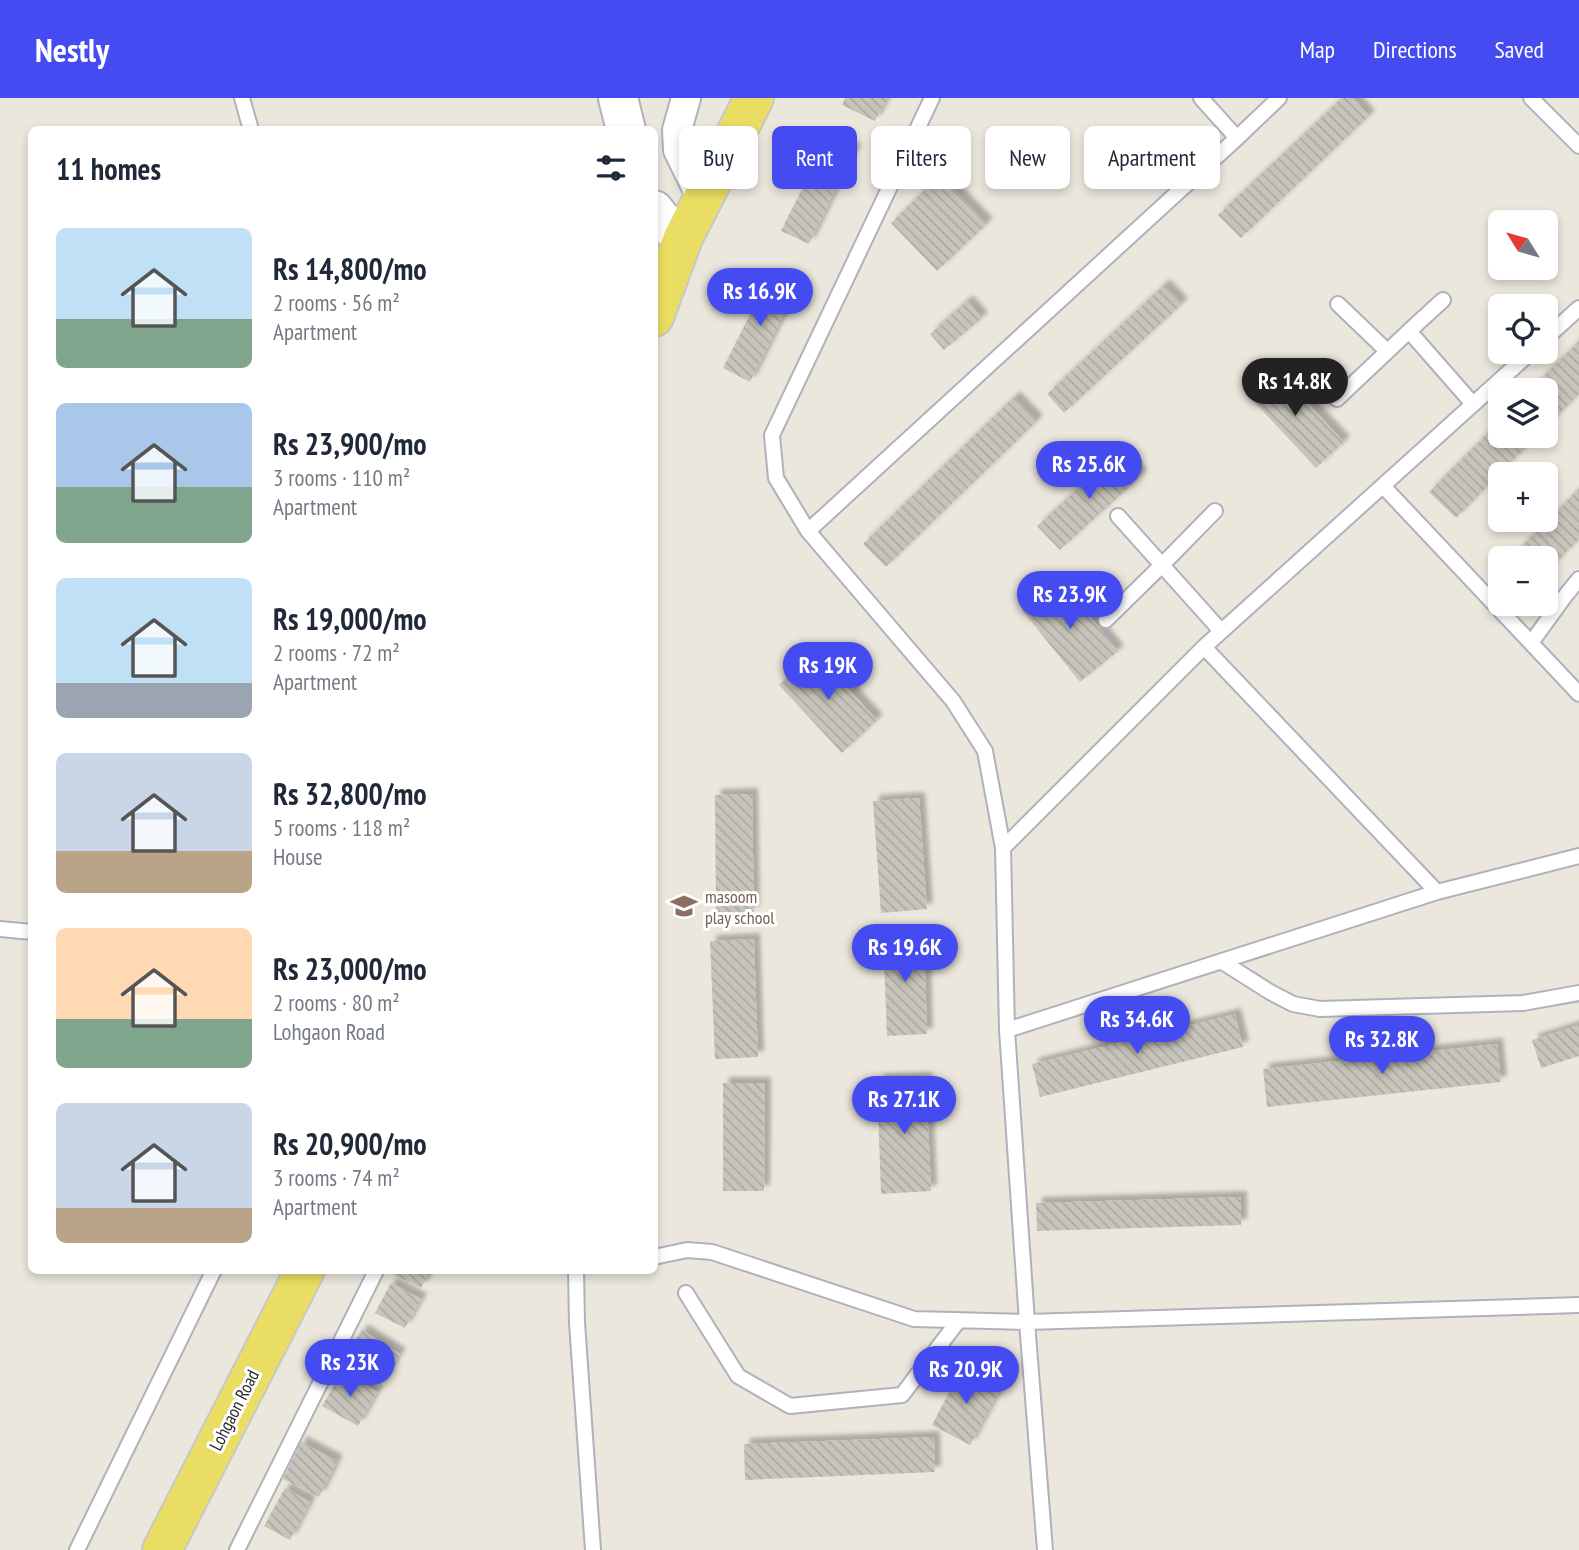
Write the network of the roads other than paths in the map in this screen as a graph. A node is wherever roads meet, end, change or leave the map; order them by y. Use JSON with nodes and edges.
{"nodes":[{"id":1,"x":242,"y":98,"type":"edge"},
{"id":2,"x":618,"y":98,"type":"edge"},
{"id":3,"x":686,"y":98,"type":"edge"},
{"id":4,"x":754,"y":98,"type":"edge"},
{"id":5,"x":932,"y":98,"type":"edge"},
{"id":6,"x":1201,"y":98,"type":"edge"},
{"id":7,"x":1279,"y":98,"type":"edge"},
{"id":8,"x":1531,"y":98,"type":"edge"},
{"id":9,"x":250,"y":126,"type":"edge"},
{"id":10,"x":625,"y":126,"type":"edge"},
{"id":11,"x":1237,"y":138,"type":"junction"},
{"id":12,"x":1579,"y":146,"type":"edge"},
{"id":13,"x":702,"y":201,"type":"junction"},
{"id":14,"x":658,"y":215,"type":"edge"},
{"id":15,"x":683,"y":238,"type":"junction"},
{"id":16,"x":1443,"y":300,"type":"dead end"},
{"id":17,"x":1338,"y":304,"type":"dead end"},
{"id":18,"x":658,"y":306,"type":"edge"},
{"id":19,"x":1579,"y":308,"type":"edge"},
{"id":20,"x":1558,"y":327,"type":"edge"},
{"id":21,"x":1409,"y":331,"type":"junction"},
{"id":22,"x":1387,"y":351,"type":"junction"},
{"id":23,"x":1518,"y":364,"type":"edge"},
{"id":24,"x":1337,"y":399,"type":"dead end"},
{"id":25,"x":1473,"y":404,"type":"junction"},
{"id":26,"x":1382,"y":486,"type":"junction"},
{"id":27,"x":1215,"y":511,"type":"dead end"},
{"id":28,"x":1118,"y":516,"type":"dead end"},
{"id":29,"x":808,"y":531,"type":"junction"},
{"id":30,"x":1163,"y":565,"type":"junction"},
{"id":31,"x":1579,"y":579,"type":"edge"},
{"id":32,"x":1572,"y":596,"type":"edge"},
{"id":33,"x":1106,"y":620,"type":"dead end"},
{"id":34,"x":1222,"y":631,"type":"junction"},
{"id":35,"x":1531,"y":643,"type":"junction"},
{"id":36,"x":1204,"y":647,"type":"junction"},
{"id":37,"x":1579,"y":694,"type":"edge"},
{"id":38,"x":1003,"y":848,"type":"junction"},
{"id":39,"x":1579,"y":856,"type":"edge"},
{"id":40,"x":1437,"y":892,"type":"junction"},
{"id":41,"x":0,"y":929,"type":"edge"},
{"id":42,"x":28,"y":932,"type":"edge"},
{"id":43,"x":1221,"y":961,"type":"junction"},
{"id":44,"x":1579,"y":993,"type":"edge"},
{"id":45,"x":1007,"y":1030,"type":"junction"},
{"id":46,"x":658,"y":1256,"type":"edge"},
{"id":47,"x":212,"y":1274,"type":"edge"},
{"id":48,"x":303,"y":1274,"type":"edge"},
{"id":49,"x":375,"y":1274,"type":"edge"},
{"id":50,"x":576,"y":1274,"type":"edge"},
{"id":51,"x":686,"y":1293,"type":"dead end"},
{"id":52,"x":1579,"y":1305,"type":"edge"},
{"id":53,"x":959,"y":1320,"type":"junction"},
{"id":54,"x":1027,"y":1322,"type":"junction"},
{"id":55,"x":77,"y":1550,"type":"edge"},
{"id":56,"x":162,"y":1550,"type":"edge"},
{"id":57,"x":237,"y":1550,"type":"edge"},
{"id":58,"x":593,"y":1550,"type":"edge"},
{"id":59,"x":1045,"y":1550,"type":"edge"}],
"edges":[{"from":1,"to":9,"type":"lane"},
{"from":2,"to":10,"type":"main road"},
{"from":3,"to":13,"type":"street"},
{"from":4,"to":13,"type":"main road"},
{"from":5,"to":29,"type":"lane"},
{"from":6,"to":11,"type":"lane"},
{"from":7,"to":11,"type":"lane"},
{"from":8,"to":12,"type":"lane"},
{"from":11,"to":29,"type":"lane"},
{"from":13,"to":15,"type":"main road"},
{"from":14,"to":15,"type":"main road"},
{"from":15,"to":18,"type":"main road"},
{"from":16,"to":21,"type":"lane"},
{"from":17,"to":22,"type":"lane"},
{"from":19,"to":20,"type":"lane"},
{"from":21,"to":22,"type":"lane"},
{"from":21,"to":25,"type":"lane"},
{"from":22,"to":24,"type":"lane"},
{"from":23,"to":25,"type":"lane"},
{"from":25,"to":26,"type":"lane"},
{"from":26,"to":34,"type":"lane"},
{"from":26,"to":35,"type":"lane"},
{"from":27,"to":30,"type":"lane"},
{"from":28,"to":30,"type":"lane"},
{"from":29,"to":38,"type":"lane"},
{"from":30,"to":33,"type":"lane"},
{"from":30,"to":34,"type":"lane"},
{"from":31,"to":32,"type":"lane"},
{"from":32,"to":35,"type":"lane"},
{"from":34,"to":36,"type":"lane"},
{"from":35,"to":37,"type":"lane"},
{"from":36,"to":38,"type":"lane"},
{"from":36,"to":40,"type":"lane"},
{"from":38,"to":45,"type":"lane"},
{"from":39,"to":40,"type":"lane"},
{"from":40,"to":43,"type":"lane"},
{"from":41,"to":42,"type":"lane"},
{"from":43,"to":44,"type":"lane"},
{"from":43,"to":45,"type":"lane"},
{"from":45,"to":54,"type":"lane"},
{"from":46,"to":53,"type":"lane"},
{"from":47,"to":55,"type":"lane"},
{"from":48,"to":56,"type":"main road","name":"Lohgaon Road"},
{"from":49,"to":57,"type":"lane"},
{"from":50,"to":58,"type":"lane"},
{"from":51,"to":53,"type":"lane"},
{"from":52,"to":54,"type":"lane"},
{"from":53,"to":54,"type":"lane"},
{"from":54,"to":59,"type":"lane"}]}
